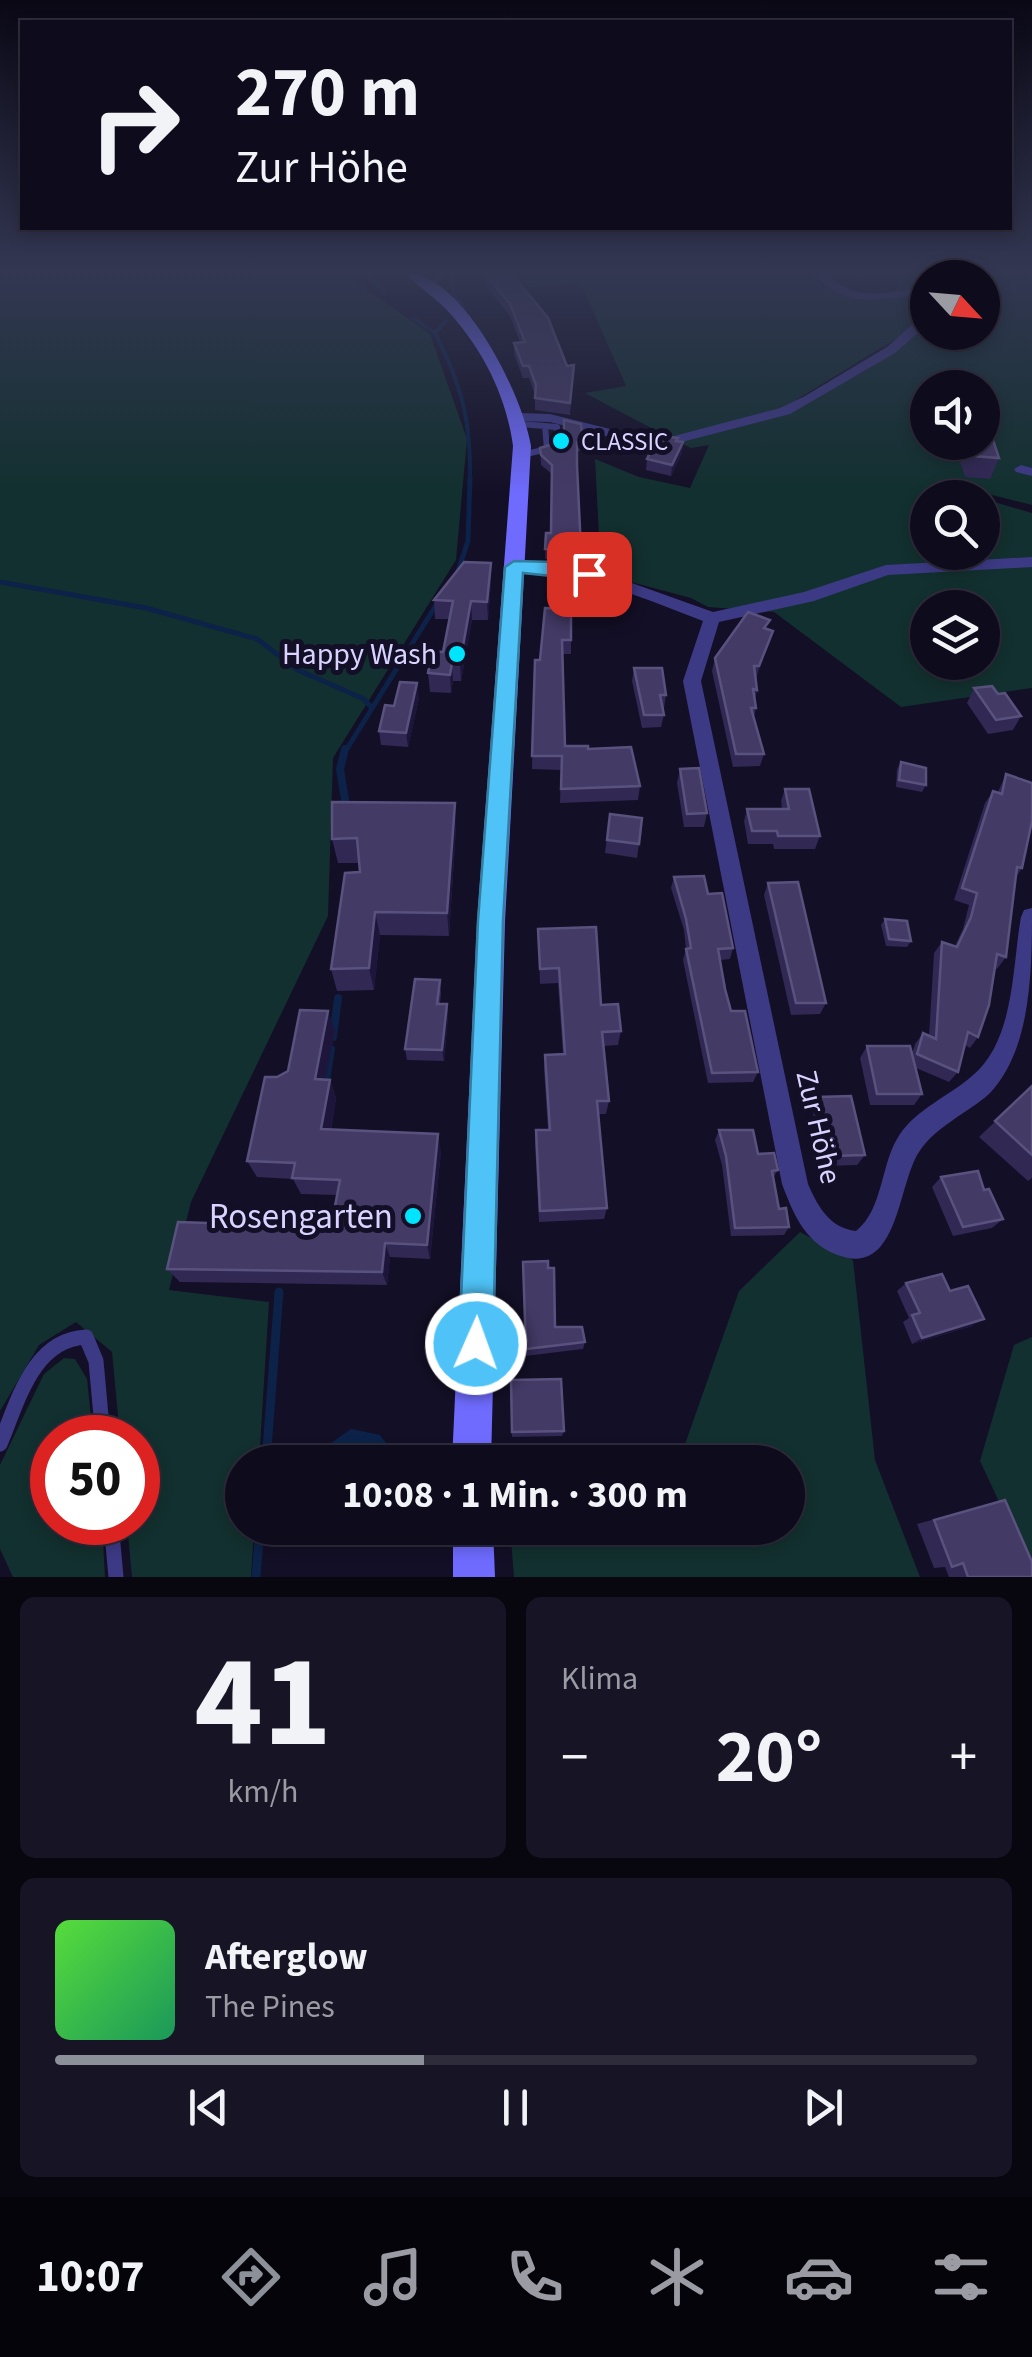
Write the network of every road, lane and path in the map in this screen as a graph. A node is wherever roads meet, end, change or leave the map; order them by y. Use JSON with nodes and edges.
{"nodes":[{"id":1,"x":480,"y":347,"type":"edge"},
{"id":2,"x":896,"y":347,"type":"edge"},
{"id":3,"x":519,"y":420,"type":"junction"},
{"id":4,"x":534,"y":452,"type":"junction"},
{"id":5,"x":1032,"y":562,"type":"edge"},
{"id":6,"x":514,"y":567,"type":"junction"},
{"id":7,"x":712,"y":618,"type":"junction"},
{"id":8,"x":1032,"y":922,"type":"edge"},
{"id":9,"x":101,"y":1415,"type":"edge"},
{"id":10,"x":0,"y":1444,"type":"edge"},
{"id":11,"x":473,"y":1445,"type":"edge"},
{"id":12,"x":113,"y":1545,"type":"edge"},
{"id":13,"x":473,"y":1545,"type":"edge"},
{"id":14,"x":116,"y":1577,"type":"edge"},
{"id":15,"x":474,"y":1577,"type":"edge"}],
"edges":[{"from":1,"to":3,"type":"main road"},
{"from":2,"to":3,"type":"street"},
{"from":3,"to":4,"type":"main road"},
{"from":3,"to":4,"type":"lane"},
{"from":4,"to":6,"type":"main road"},
{"from":5,"to":7,"type":"street"},
{"from":6,"to":7,"type":"street"},
{"from":6,"to":11,"type":"main road"},
{"from":7,"to":8,"type":"street","name":"Zur Höhe"},
{"from":9,"to":10,"type":"lane"},
{"from":12,"to":14,"type":"lane"},
{"from":13,"to":15,"type":"main road"}]}
